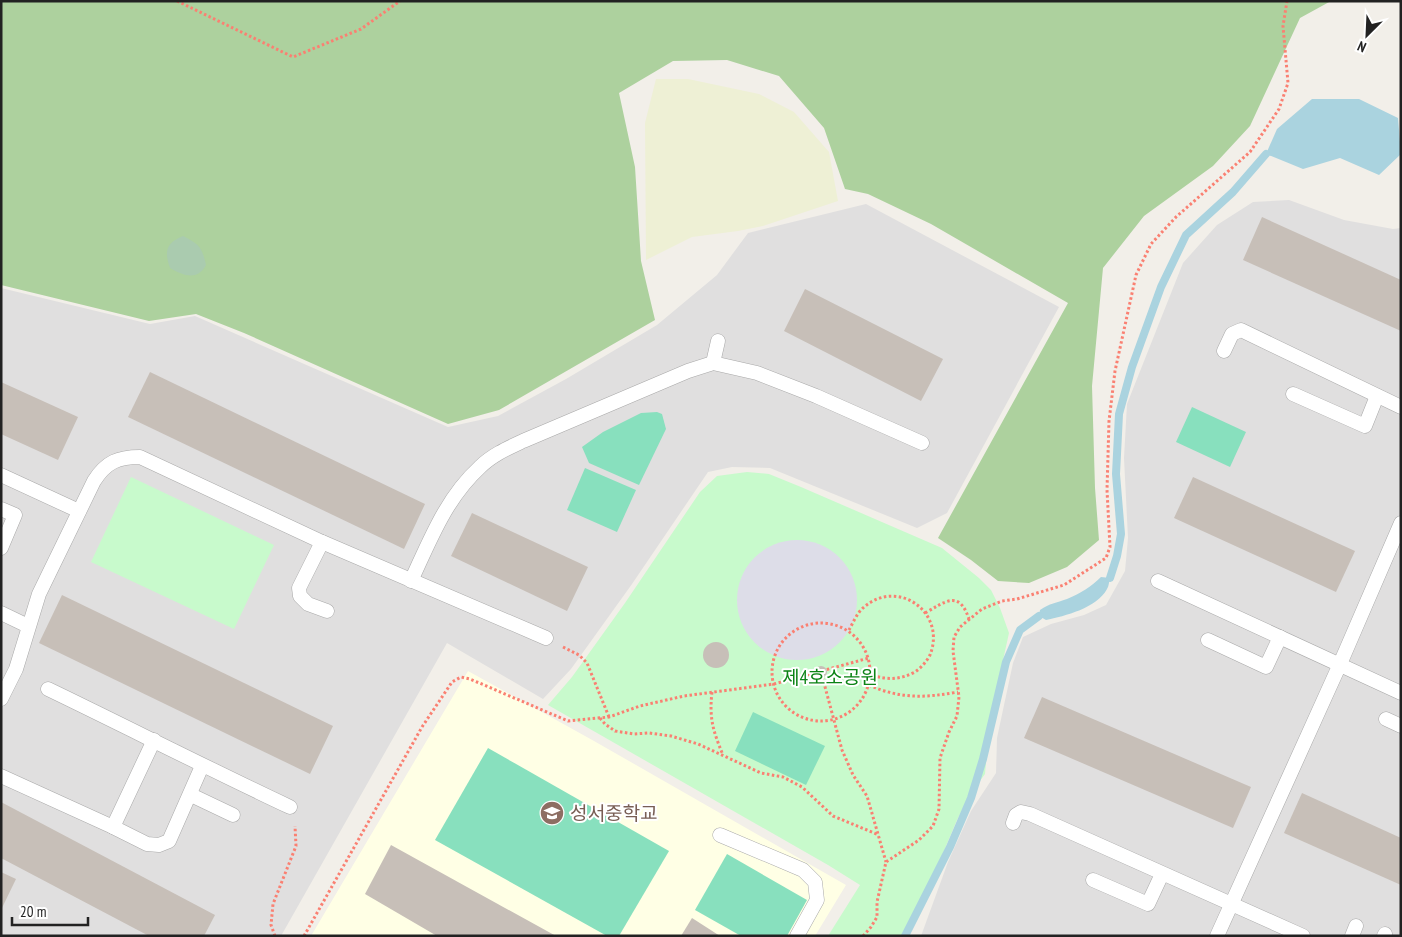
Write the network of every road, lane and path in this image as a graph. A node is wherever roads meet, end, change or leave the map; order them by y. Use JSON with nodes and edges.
{"nodes":[{"id":1,"x":177,"y":1,"type":"edge"},
{"id":2,"x":400,"y":1,"type":"edge"},
{"id":3,"x":1287,"y":1,"type":"edge"},
{"id":4,"x":718,"y":341,"type":"dead end"},
{"id":5,"x":1224,"y":350,"type":"dead end"},
{"id":6,"x":713,"y":363,"type":"junction"},
{"id":7,"x":1293,"y":394,"type":"dead end"},
{"id":8,"x":1377,"y":396,"type":"junction"},
{"id":9,"x":1401,"y":407,"type":"edge"},
{"id":10,"x":922,"y":443,"type":"dead end"},
{"id":11,"x":1,"y":474,"type":"edge"},
{"id":12,"x":1,"y":509,"type":"edge"},
{"id":13,"x":79,"y":511,"type":"junction"},
{"id":14,"x":1401,"y":523,"type":"edge"},
{"id":15,"x":322,"y":542,"type":"junction"},
{"id":16,"x":1,"y":548,"type":"edge"},
{"id":17,"x":411,"y":581,"type":"junction"},
{"id":18,"x":1158,"y":581,"type":"dead end"},
{"id":19,"x":327,"y":611,"type":"dead end"},
{"id":20,"x":1,"y":613,"type":"edge"},
{"id":21,"x":926,"y":614,"type":"junction"},
{"id":22,"x":969,"y":618,"type":"junction"},
{"id":23,"x":28,"y":626,"type":"junction"},
{"id":24,"x":849,"y":630,"type":"junction"},
{"id":25,"x":1280,"y":637,"type":"junction"},
{"id":26,"x":546,"y":638,"type":"dead end"},
{"id":27,"x":1208,"y":640,"type":"dead end"},
{"id":28,"x":579,"y":655,"type":"dead end"},
{"id":29,"x":869,"y":658,"type":"junction"},
{"id":30,"x":1340,"y":664,"type":"junction"},
{"id":31,"x":821,"y":672,"type":"junction"},
{"id":32,"x":871,"y":675,"type":"junction"},
{"id":33,"x":774,"y":684,"type":"junction"},
{"id":34,"x":869,"y":685,"type":"junction"},
{"id":35,"x":48,"y":689,"type":"dead end"},
{"id":36,"x":712,"y":692,"type":"junction"},
{"id":37,"x":958,"y":692,"type":"junction"},
{"id":38,"x":1401,"y":693,"type":"edge"},
{"id":39,"x":1,"y":699,"type":"edge"},
{"id":40,"x":609,"y":717,"type":"junction"},
{"id":41,"x":600,"y":718,"type":"junction"},
{"id":42,"x":1386,"y":719,"type":"dead end"},
{"id":43,"x":834,"y":720,"type":"junction"},
{"id":44,"x":1401,"y":726,"type":"edge"},
{"id":45,"x":154,"y":740,"type":"junction"},
{"id":46,"x":723,"y":755,"type":"junction"},
{"id":47,"x":202,"y":766,"type":"junction"},
{"id":48,"x":1,"y":776,"type":"edge"},
{"id":49,"x":191,"y":795,"type":"junction"},
{"id":50,"x":290,"y":807,"type":"joint"},
{"id":51,"x":233,"y":815,"type":"dead end"},
{"id":52,"x":1013,"y":823,"type":"dead end"},
{"id":53,"x":113,"y":827,"type":"junction"},
{"id":54,"x":720,"y":835,"type":"dead end"},
{"id":55,"x":878,"y":835,"type":"junction"},
{"id":56,"x":886,"y":862,"type":"junction"},
{"id":57,"x":1162,"y":874,"type":"junction"},
{"id":58,"x":1093,"y":880,"type":"dead end"},
{"id":59,"x":1232,"y":905,"type":"junction"},
{"id":60,"x":274,"y":936,"type":"edge"},
{"id":61,"x":304,"y":936,"type":"edge"},
{"id":62,"x":797,"y":936,"type":"edge"},
{"id":63,"x":863,"y":936,"type":"edge"},
{"id":64,"x":1217,"y":936,"type":"edge"},
{"id":65,"x":1303,"y":936,"type":"edge"}],
"edges":[{"from":1,"to":2,"type":"path"},
{"from":3,"to":22,"type":"path"},
{"from":4,"to":6,"type":"lane"},
{"from":5,"to":8,"type":"lane"},
{"from":6,"to":10,"type":"lane"},
{"from":6,"to":17,"type":"lane"},
{"from":7,"to":8,"type":"lane"},
{"from":8,"to":9,"type":"lane"},
{"from":11,"to":13,"type":"lane"},
{"from":12,"to":16,"type":"lane"},
{"from":13,"to":15,"type":"lane"},
{"from":13,"to":23,"type":"lane"},
{"from":14,"to":30,"type":"lane"},
{"from":15,"to":17,"type":"lane"},
{"from":15,"to":19,"type":"lane"},
{"from":17,"to":26,"type":"lane"},
{"from":18,"to":25,"type":"lane"},
{"from":20,"to":23,"type":"lane"},
{"from":21,"to":22,"type":"path"},
{"from":21,"to":24,"type":"path"},
{"from":21,"to":32,"type":"path"},
{"from":22,"to":37,"type":"path"},
{"from":23,"to":39,"type":"lane"},
{"from":24,"to":29,"type":"path"},
{"from":24,"to":33,"type":"path"},
{"from":25,"to":27,"type":"lane"},
{"from":25,"to":30,"type":"lane"},
{"from":28,"to":40,"type":"path"},
{"from":29,"to":31,"type":"path"},
{"from":29,"to":32,"type":"path"},
{"from":30,"to":38,"type":"lane"},
{"from":30,"to":59,"type":"lane"},
{"from":31,"to":33,"type":"path"},
{"from":31,"to":43,"type":"path"},
{"from":32,"to":34,"type":"path"},
{"from":33,"to":36,"type":"path"},
{"from":33,"to":43,"type":"path"},
{"from":34,"to":37,"type":"path"},
{"from":34,"to":43,"type":"path"},
{"from":35,"to":45,"type":"lane"},
{"from":36,"to":40,"type":"path"},
{"from":36,"to":46,"type":"path"},
{"from":37,"to":56,"type":"path"},
{"from":40,"to":41,"type":"path"},
{"from":41,"to":46,"type":"path"},
{"from":41,"to":61,"type":"path"},
{"from":42,"to":44,"type":"lane"},
{"from":43,"to":55,"type":"path"},
{"from":45,"to":47,"type":"lane"},
{"from":45,"to":53,"type":"lane"},
{"from":46,"to":55,"type":"path"},
{"from":47,"to":49,"type":"lane"},
{"from":47,"to":50,"type":"lane"},
{"from":48,"to":53,"type":"lane"},
{"from":49,"to":51,"type":"lane"},
{"from":49,"to":53,"type":"lane"},
{"from":50,"to":60,"type":"path"},
{"from":52,"to":57,"type":"lane"},
{"from":54,"to":62,"type":"lane"},
{"from":55,"to":56,"type":"path"},
{"from":56,"to":63,"type":"path"},
{"from":57,"to":58,"type":"lane"},
{"from":57,"to":59,"type":"lane"},
{"from":59,"to":64,"type":"lane"},
{"from":59,"to":65,"type":"lane"}]}
